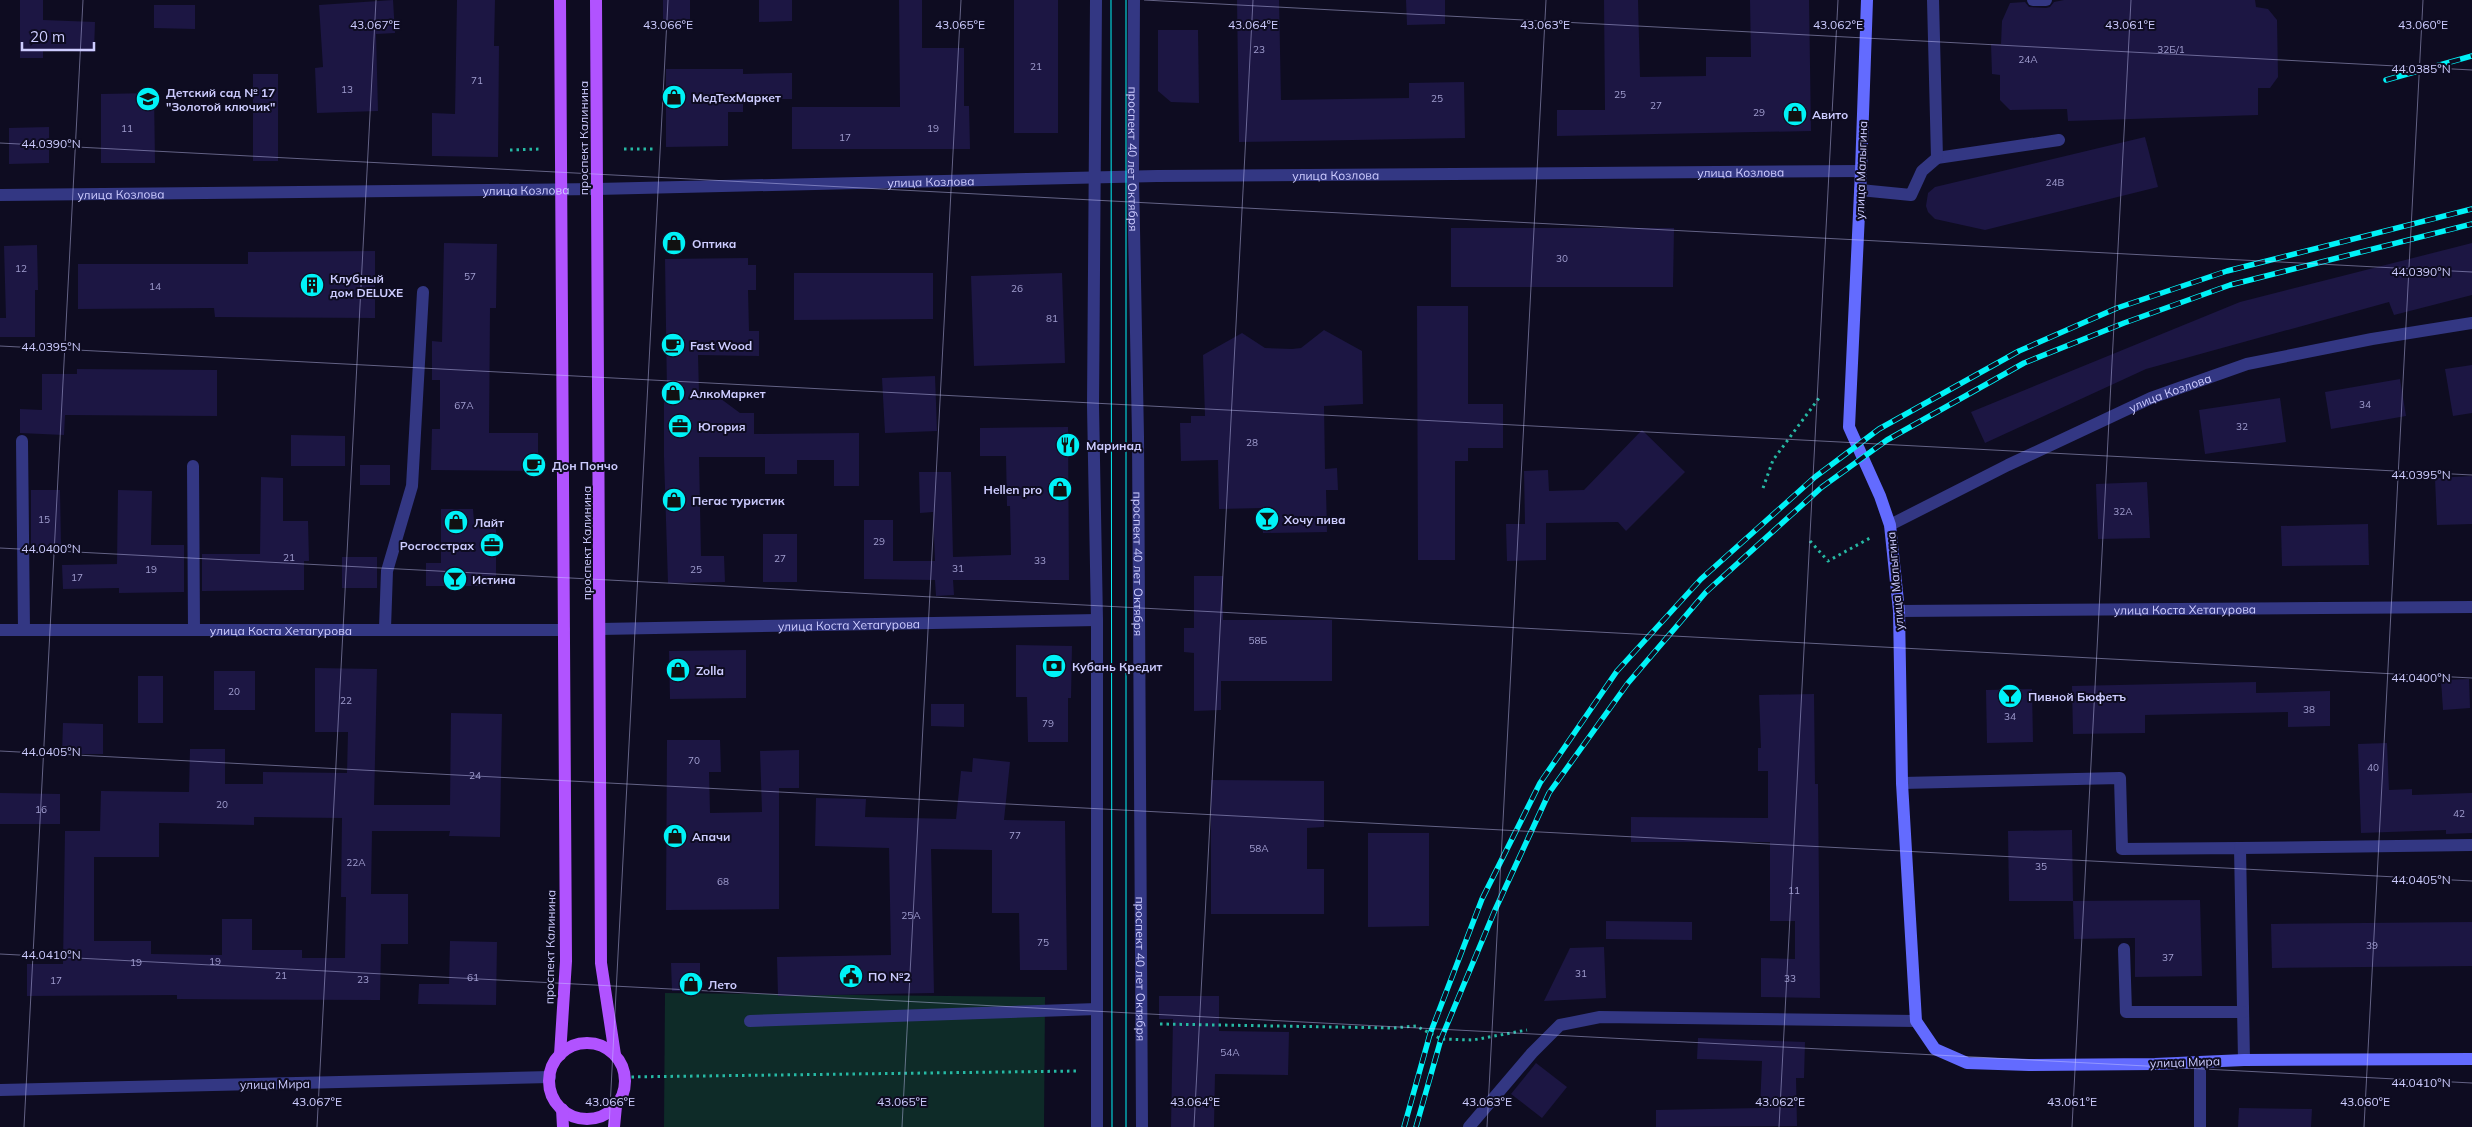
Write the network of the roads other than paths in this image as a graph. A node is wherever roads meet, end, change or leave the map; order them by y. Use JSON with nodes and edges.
{"nodes":[{"id":1,"x":560,"y":0,"type":"edge"},
{"id":2,"x":596,"y":0,"type":"edge"},
{"id":3,"x":1096,"y":0,"type":"edge"},
{"id":4,"x":1134,"y":0,"type":"edge"},
{"id":5,"x":1867,"y":0,"type":"edge"},
{"id":6,"x":1933,"y":0,"type":"edge"},
{"id":7,"x":2033,"y":0,"type":"edge"},
{"id":8,"x":2046,"y":0,"type":"edge"},
{"id":9,"x":2059,"y":140,"type":"dead end"},
{"id":10,"x":1937,"y":158,"type":"junction"},
{"id":11,"x":1862,"y":171,"type":"junction"},
{"id":12,"x":1133,"y":177,"type":"junction"},
{"id":13,"x":1093,"y":179,"type":"junction"},
{"id":14,"x":597,"y":189,"type":"junction"},
{"id":15,"x":560,"y":190,"type":"junction"},
{"id":16,"x":1860,"y":190,"type":"junction"},
{"id":17,"x":0,"y":195,"type":"edge"},
{"id":18,"x":423,"y":292,"type":"dead end"},
{"id":19,"x":2472,"y":323,"type":"edge"},
{"id":20,"x":22,"y":441,"type":"dead end"},
{"id":21,"x":193,"y":466,"type":"dead end"},
{"id":22,"x":1890,"y":525,"type":"junction"},
{"id":23,"x":2472,"y":607,"type":"edge"},
{"id":24,"x":1899,"y":611,"type":"junction"},
{"id":25,"x":1097,"y":620,"type":"junction"},
{"id":26,"x":386,"y":628,"type":"junction"},
{"id":27,"x":194,"y":629,"type":"junction"},
{"id":28,"x":600,"y":629,"type":"junction"},
{"id":29,"x":0,"y":630,"type":"edge"},
{"id":30,"x":24,"y":630,"type":"junction"},
{"id":31,"x":564,"y":630,"type":"junction"},
{"id":32,"x":1902,"y":783,"type":"junction"},
{"id":33,"x":2472,"y":845,"type":"edge"},
{"id":34,"x":2240,"y":848,"type":"junction"},
{"id":35,"x":2124,"y":949,"type":"dead end"},
{"id":36,"x":1096,"y":1009,"type":"junction"},
{"id":37,"x":2243,"y":1012,"type":"junction"},
{"id":38,"x":750,"y":1021,"type":"dead end"},
{"id":39,"x":1916,"y":1021,"type":"junction"},
{"id":40,"x":560,"y":1055,"type":"junction"},
{"id":41,"x":615,"y":1055,"type":"junction"},
{"id":42,"x":2472,"y":1059,"type":"edge"},
{"id":43,"x":2244,"y":1060,"type":"junction"},
{"id":44,"x":2200,"y":1062,"type":"junction"},
{"id":45,"x":550,"y":1078,"type":"junction"},
{"id":46,"x":0,"y":1090,"type":"edge"},
{"id":47,"x":616,"y":1106,"type":"junction"},
{"id":48,"x":562,"y":1109,"type":"junction"},
{"id":49,"x":563,"y":1127,"type":"edge"},
{"id":50,"x":614,"y":1127,"type":"edge"},
{"id":51,"x":1097,"y":1127,"type":"edge"},
{"id":52,"x":1142,"y":1127,"type":"edge"},
{"id":53,"x":1469,"y":1127,"type":"edge"},
{"id":54,"x":2200,"y":1127,"type":"edge"}],
"edges":[{"from":1,"to":15,"type":"main road","name":"проспект Калинина"},
{"from":2,"to":14,"type":"main road","name":"проспект Калинина"},
{"from":3,"to":13,"type":"street"},
{"from":4,"to":12,"type":"street","name":"проспект 40 лет Октября"},
{"from":5,"to":11,"type":"main road","name":"улица Малыгина"},
{"from":6,"to":10,"type":"street"},
{"from":7,"to":8,"type":"street"},
{"from":9,"to":10,"type":"street"},
{"from":10,"to":16,"type":"street"},
{"from":11,"to":12,"type":"street","name":"улица Козлова"},
{"from":11,"to":16,"type":"main road","name":"улица Малыгина"},
{"from":12,"to":13,"type":"street","name":"улица Козлова"},
{"from":12,"to":52,"type":"street","name":"проспект 40 лет Октября"},
{"from":13,"to":14,"type":"street","name":"улица Козлова"},
{"from":13,"to":25,"type":"street"},
{"from":14,"to":15,"type":"street","name":"улица Козлова"},
{"from":14,"to":28,"type":"main road","name":"проспект Калинина"},
{"from":15,"to":17,"type":"street","name":"улица Козлова"},
{"from":15,"to":31,"type":"main road","name":"проспект Калинина"},
{"from":16,"to":22,"type":"main road","name":"улица Малыгина"},
{"from":18,"to":26,"type":"street"},
{"from":19,"to":22,"type":"street","name":"улица Козлова"},
{"from":20,"to":30,"type":"street"},
{"from":21,"to":27,"type":"street"},
{"from":22,"to":24,"type":"main road","name":"улица Малыгина"},
{"from":23,"to":24,"type":"street","name":"улица Коста Хетагурова"},
{"from":24,"to":32,"type":"main road","name":"улица Малыгина"},
{"from":25,"to":28,"type":"street","name":"улица Коста Хетагурова"},
{"from":25,"to":36,"type":"street"},
{"from":26,"to":27,"type":"street","name":"улица Коста Хетагурова"},
{"from":26,"to":31,"type":"street","name":"улица Коста Хетагурова"},
{"from":27,"to":30,"type":"street","name":"улица Коста Хетагурова"},
{"from":28,"to":41,"type":"main road","name":"проспект Калинина"},
{"from":29,"to":30,"type":"street","name":"улица Коста Хетагурова"},
{"from":31,"to":40,"type":"main road","name":"проспект Калинина"},
{"from":32,"to":34,"type":"street"},
{"from":32,"to":39,"type":"main road","name":"улица Малыгина"},
{"from":33,"to":34,"type":"street"},
{"from":34,"to":37,"type":"street"},
{"from":35,"to":37,"type":"street"},
{"from":36,"to":38,"type":"street"},
{"from":36,"to":51,"type":"street"},
{"from":37,"to":43,"type":"street"},
{"from":39,"to":44,"type":"main road","name":"улица Мира"},
{"from":39,"to":53,"type":"street"},
{"from":40,"to":41,"type":"main road"},
{"from":40,"to":45,"type":"main road","name":"проспект Калинина"},
{"from":41,"to":47,"type":"main road","name":"проспект Калинина"},
{"from":42,"to":43,"type":"main road","name":"улица Мира"},
{"from":43,"to":44,"type":"main road","name":"улица Мира"},
{"from":44,"to":54,"type":"street"},
{"from":45,"to":46,"type":"street","name":"улица Мира"},
{"from":45,"to":48,"type":"main road"},
{"from":47,"to":48,"type":"main road"},
{"from":47,"to":50,"type":"main road"},
{"from":48,"to":49,"type":"main road"}]}
